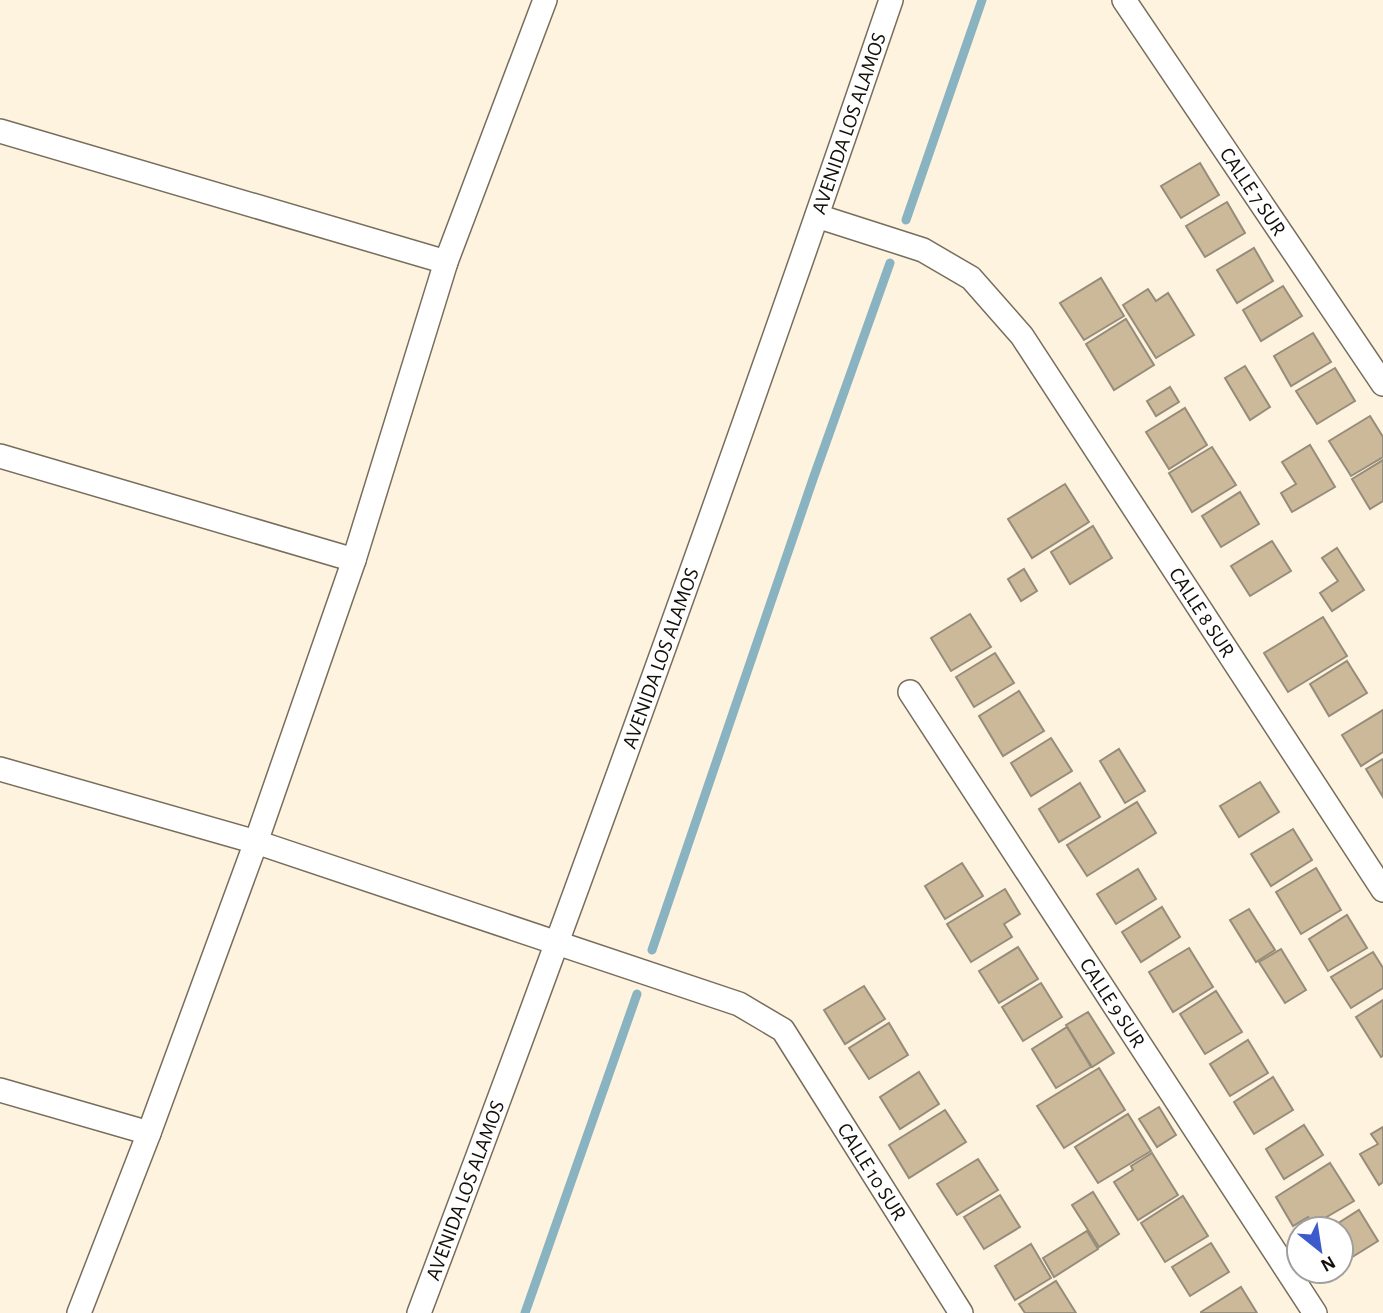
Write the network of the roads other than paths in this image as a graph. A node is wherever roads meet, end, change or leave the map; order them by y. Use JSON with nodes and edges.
{"nodes":[{"id":1,"x":545,"y":0,"type":"edge"},
{"id":2,"x":891,"y":0,"type":"edge"},
{"id":3,"x":1124,"y":0,"type":"edge"},
{"id":4,"x":0,"y":131,"type":"edge"},
{"id":5,"x":817,"y":216,"type":"junction"},
{"id":6,"x":446,"y":262,"type":"junction"},
{"id":7,"x":1383,"y":384,"type":"edge"},
{"id":8,"x":0,"y":456,"type":"edge"},
{"id":9,"x":354,"y":560,"type":"junction"},
{"id":10,"x":910,"y":692,"type":"dead end"},
{"id":11,"x":0,"y":769,"type":"edge"},
{"id":12,"x":257,"y":842,"type":"junction"},
{"id":13,"x":1383,"y":890,"type":"edge"},
{"id":14,"x":559,"y":943,"type":"junction"},
{"id":15,"x":0,"y":1090,"type":"edge"},
{"id":16,"x":149,"y":1133,"type":"junction"},
{"id":17,"x":79,"y":1313,"type":"edge"},
{"id":18,"x":419,"y":1313,"type":"edge"},
{"id":19,"x":961,"y":1313,"type":"edge"},
{"id":20,"x":1315,"y":1313,"type":"edge"}],
"edges":[{"from":1,"to":6,"type":"street"},
{"from":2,"to":5,"type":"street","name":"AVENIDA LOS ALAMOS"},
{"from":3,"to":7,"type":"street","name":"CALLE 7 SUR"},
{"from":4,"to":6,"type":"street"},
{"from":5,"to":13,"type":"street","name":"CALLE 8 SUR"},
{"from":5,"to":14,"type":"street","name":"AVENIDA LOS ALAMOS"},
{"from":6,"to":9,"type":"street"},
{"from":8,"to":9,"type":"street"},
{"from":9,"to":12,"type":"street"},
{"from":10,"to":20,"type":"street","name":"CALLE 9 SUR"},
{"from":11,"to":12,"type":"street"},
{"from":12,"to":14,"type":"street"},
{"from":12,"to":16,"type":"street"},
{"from":14,"to":18,"type":"street","name":"AVENIDA LOS ALAMOS"},
{"from":14,"to":19,"type":"street","name":"CALLE 10 SUR"},
{"from":15,"to":16,"type":"street"},
{"from":16,"to":17,"type":"street"}]}
